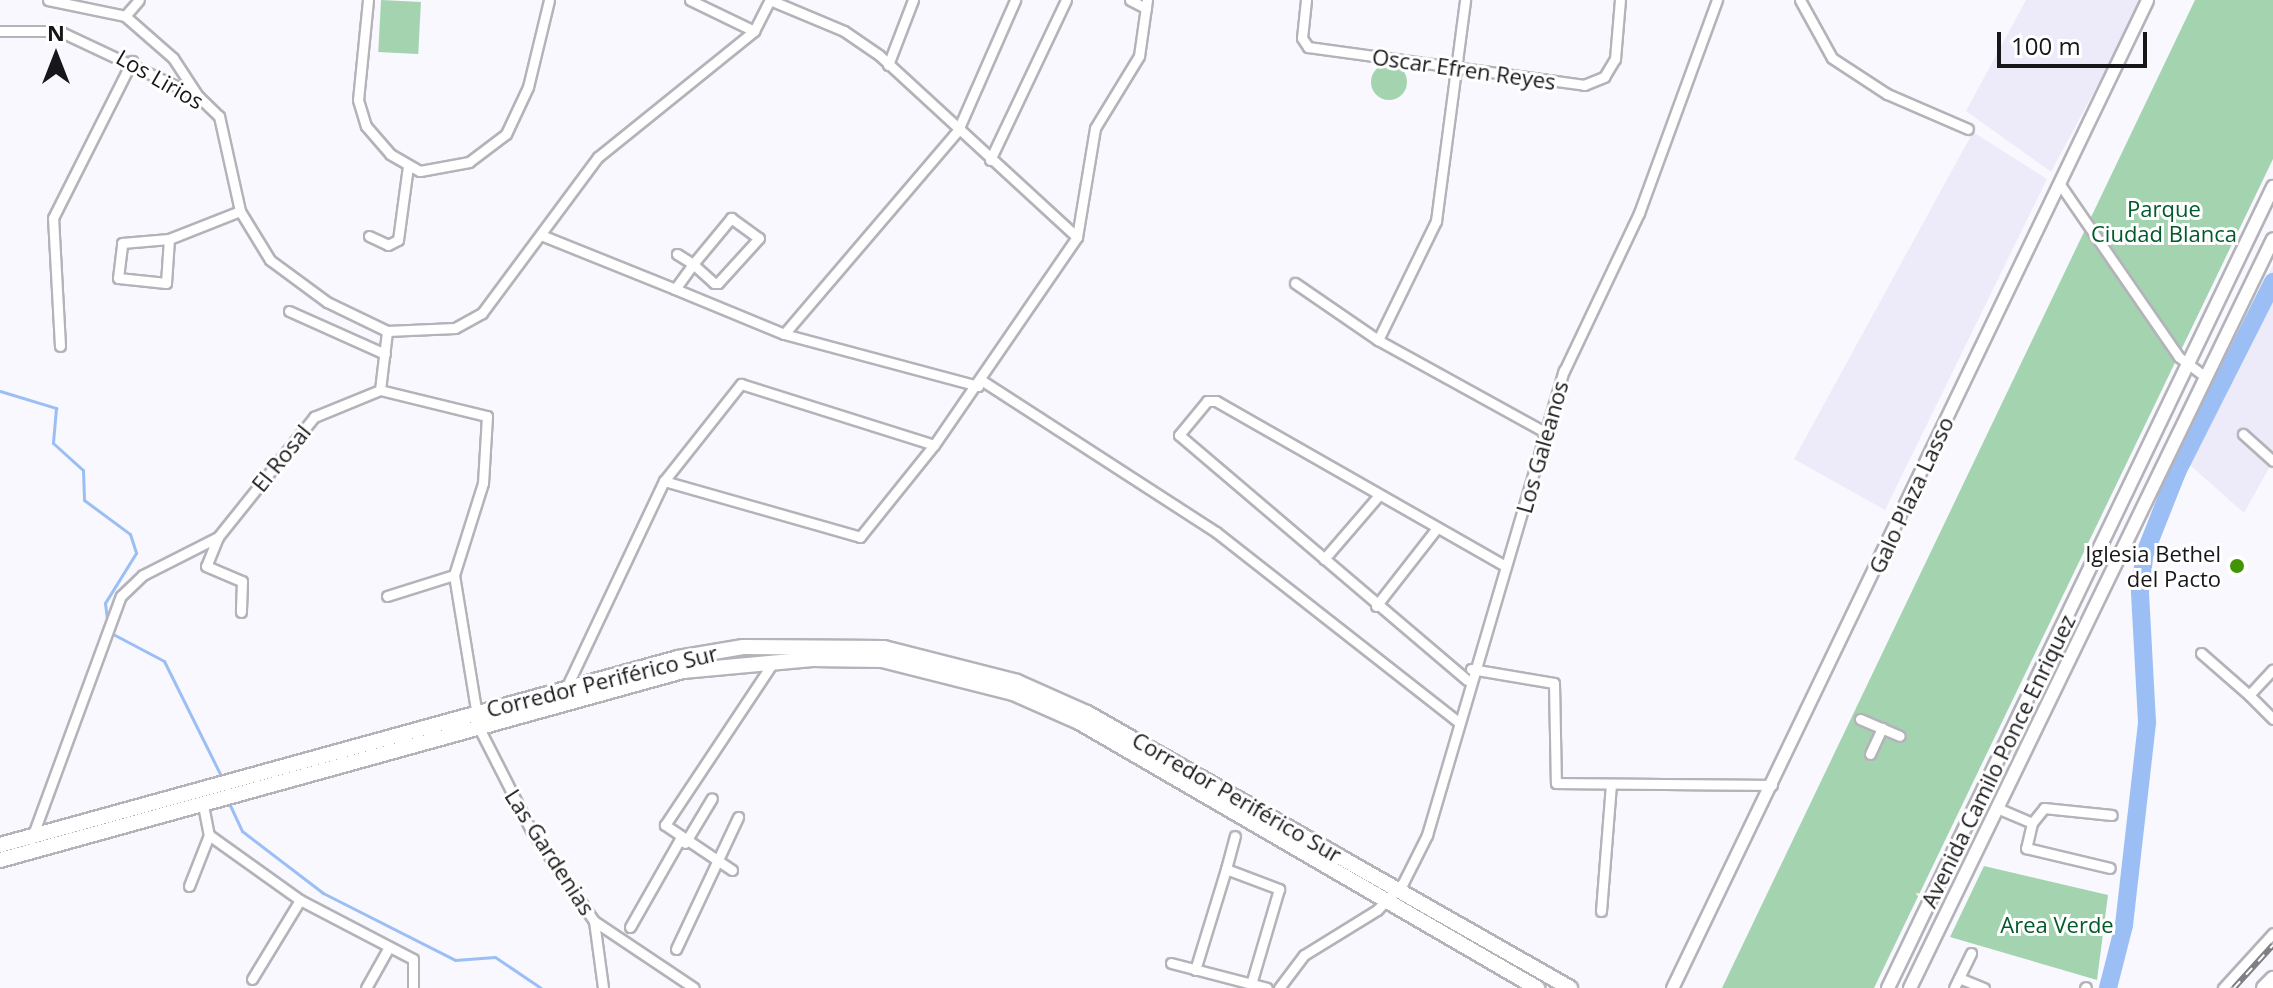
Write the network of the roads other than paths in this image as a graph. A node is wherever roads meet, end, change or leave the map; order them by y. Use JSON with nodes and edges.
{"nodes":[{"id":1,"x":48,"y":0,"type":"edge"},
{"id":2,"x":139,"y":0,"type":"edge"},
{"id":3,"x":368,"y":0,"type":"edge"},
{"id":4,"x":549,"y":0,"type":"edge"},
{"id":5,"x":690,"y":0,"type":"edge"},
{"id":6,"x":770,"y":0,"type":"edge"},
{"id":7,"x":913,"y":0,"type":"edge"},
{"id":8,"x":1015,"y":0,"type":"edge"},
{"id":9,"x":1066,"y":0,"type":"edge"},
{"id":10,"x":1130,"y":0,"type":"edge"},
{"id":11,"x":1306,"y":0,"type":"edge"},
{"id":12,"x":1465,"y":0,"type":"edge"},
{"id":13,"x":1620,"y":0,"type":"edge"},
{"id":14,"x":1717,"y":0,"type":"edge"},
{"id":15,"x":1800,"y":0,"type":"edge"},
{"id":16,"x":2147,"y":0,"type":"edge"},
{"id":17,"x":1146,"y":4,"type":"edge"},
{"id":18,"x":125,"y":16,"type":"junction"},
{"id":19,"x":0,"y":31,"type":"edge"},
{"id":20,"x":754,"y":31,"type":"junction"},
{"id":21,"x":132,"y":61,"type":"junction"},
{"id":22,"x":888,"y":65,"type":"junction"},
{"id":23,"x":1459,"y":70,"type":"junction"},
{"id":24,"x":199,"y":97,"type":"junction"},
{"id":25,"x":1968,"y":129,"type":"dead end"},
{"id":26,"x":958,"y":130,"type":"junction"},
{"id":27,"x":990,"y":160,"type":"junction"},
{"id":28,"x":408,"y":166,"type":"junction"},
{"id":29,"x":2059,"y":183,"type":"junction"},
{"id":30,"x":2273,"y":187,"type":"edge"},
{"id":31,"x":240,"y":211,"type":"junction"},
{"id":32,"x":541,"y":235,"type":"junction"},
{"id":33,"x":369,"y":236,"type":"dead end"},
{"id":34,"x":1077,"y":237,"type":"junction"},
{"id":35,"x":169,"y":239,"type":"junction"},
{"id":36,"x":2273,"y":239,"type":"edge"},
{"id":37,"x":677,"y":254,"type":"dead end"},
{"id":38,"x":693,"y":264,"type":"junction"},
{"id":39,"x":1295,"y":283,"type":"dead end"},
{"id":40,"x":675,"y":289,"type":"junction"},
{"id":41,"x":289,"y":311,"type":"dead end"},
{"id":42,"x":387,"y":331,"type":"junction"},
{"id":43,"x":784,"y":334,"type":"junction"},
{"id":44,"x":1378,"y":340,"type":"junction"},
{"id":45,"x":60,"y":346,"type":"dead end"},
{"id":46,"x":385,"y":354,"type":"junction"},
{"id":47,"x":2188,"y":367,"type":"junction"},
{"id":48,"x":2206,"y":377,"type":"junction"},
{"id":49,"x":979,"y":383,"type":"junction"},
{"id":50,"x":380,"y":390,"type":"junction"},
{"id":51,"x":1548,"y":434,"type":"junction"},
{"id":52,"x":2243,"y":434,"type":"dead end"},
{"id":53,"x":934,"y":445,"type":"junction"},
{"id":54,"x":2273,"y":461,"type":"edge"},
{"id":55,"x":664,"y":481,"type":"junction"},
{"id":56,"x":1379,"y":495,"type":"junction"},
{"id":57,"x":1437,"y":528,"type":"junction"},
{"id":58,"x":218,"y":537,"type":"junction"},
{"id":59,"x":1324,"y":559,"type":"junction"},
{"id":60,"x":1505,"y":566,"type":"junction"},
{"id":61,"x":454,"y":575,"type":"junction"},
{"id":62,"x":387,"y":596,"type":"dead end"},
{"id":63,"x":1376,"y":606,"type":"junction"},
{"id":64,"x":241,"y":612,"type":"dead end"},
{"id":65,"x":2201,"y":653,"type":"dead end"},
{"id":66,"x":774,"y":661,"type":"junction"},
{"id":67,"x":2273,"y":669,"type":"edge"},
{"id":68,"x":1469,"y":675,"type":"junction"},
{"id":69,"x":567,"y":686,"type":"junction"},
{"id":70,"x":2249,"y":695,"type":"junction"},
{"id":71,"x":479,"y":711,"type":"junction"},
{"id":72,"x":1860,"y":719,"type":"dead end"},
{"id":73,"x":2273,"y":719,"type":"edge"},
{"id":74,"x":1458,"y":722,"type":"junction"},
{"id":75,"x":479,"y":728,"type":"junction"},
{"id":76,"x":1882,"y":728,"type":"junction"},
{"id":77,"x":1900,"y":736,"type":"dead end"},
{"id":78,"x":1870,"y":754,"type":"dead end"},
{"id":79,"x":1611,"y":785,"type":"junction"},
{"id":80,"x":1772,"y":785,"type":"junction"},
{"id":81,"x":712,"y":798,"type":"dead end"},
{"id":82,"x":203,"y":805,"type":"junction"},
{"id":83,"x":1997,"y":808,"type":"junction"},
{"id":84,"x":2112,"y":815,"type":"dead end"},
{"id":85,"x":738,"y":817,"type":"dead end"},
{"id":86,"x":2032,"y":823,"type":"junction"},
{"id":87,"x":209,"y":835,"type":"junction"},
{"id":88,"x":1235,"y":836,"type":"dead end"},
{"id":89,"x":32,"y":837,"type":"junction"},
{"id":90,"x":682,"y":841,"type":"junction"},
{"id":91,"x":0,"y":845,"type":"edge"},
{"id":92,"x":19,"y":855,"type":"junction"},
{"id":93,"x":0,"y":860,"type":"edge"},
{"id":94,"x":715,"y":863,"type":"junction"},
{"id":95,"x":2110,"y":868,"type":"dead end"},
{"id":96,"x":0,"y":869,"type":"edge"},
{"id":97,"x":1226,"y":869,"type":"junction"},
{"id":98,"x":732,"y":870,"type":"dead end"},
{"id":99,"x":189,"y":886,"type":"dead end"},
{"id":100,"x":1400,"y":887,"type":"junction"},
{"id":101,"x":1388,"y":899,"type":"junction"},
{"id":102,"x":300,"y":900,"type":"junction"},
{"id":103,"x":1601,"y":911,"type":"dead end"},
{"id":104,"x":594,"y":921,"type":"junction"},
{"id":105,"x":630,"y":927,"type":"dead end"},
{"id":106,"x":2273,"y":933,"type":"edge"},
{"id":107,"x":389,"y":947,"type":"junction"},
{"id":108,"x":676,"y":949,"type":"dead end"},
{"id":109,"x":1971,"y":953,"type":"dead end"},
{"id":110,"x":1171,"y":963,"type":"dead end"},
{"id":111,"x":1195,"y":970,"type":"junction"},
{"id":112,"x":1959,"y":978,"type":"junction"},
{"id":113,"x":252,"y":979,"type":"dead end"},
{"id":114,"x":2273,"y":979,"type":"edge"},
{"id":115,"x":1251,"y":984,"type":"junction"},
{"id":116,"x":366,"y":988,"type":"edge"},
{"id":117,"x":413,"y":988,"type":"edge"},
{"id":118,"x":603,"y":988,"type":"edge"},
{"id":119,"x":694,"y":988,"type":"edge"},
{"id":120,"x":1267,"y":988,"type":"edge"},
{"id":121,"x":1279,"y":988,"type":"edge"},
{"id":122,"x":1537,"y":988,"type":"edge"},
{"id":123,"x":1570,"y":988,"type":"edge"},
{"id":124,"x":1672,"y":988,"type":"edge"},
{"id":125,"x":1888,"y":988,"type":"edge"},
{"id":126,"x":1910,"y":988,"type":"edge"},
{"id":127,"x":1954,"y":988,"type":"edge"},
{"id":128,"x":1984,"y":988,"type":"edge"},
{"id":129,"x":2223,"y":988,"type":"edge"},
{"id":130,"x":2264,"y":988,"type":"edge"}],
"edges":[{"from":1,"to":18,"type":"street"},
{"from":2,"to":18,"type":"street"},
{"from":3,"to":28,"type":"street"},
{"from":4,"to":28,"type":"street"},
{"from":5,"to":20,"type":"street"},
{"from":6,"to":20,"type":"street"},
{"from":6,"to":22,"type":"street"},
{"from":7,"to":22,"type":"street"},
{"from":8,"to":26,"type":"street"},
{"from":9,"to":27,"type":"street"},
{"from":10,"to":17,"type":"street"},
{"from":11,"to":23,"type":"street","name":"Oscar Efren Reyes"},
{"from":12,"to":23,"type":"street"},
{"from":13,"to":23,"type":"street","name":"Oscar Efren Reyes"},
{"from":14,"to":51,"type":"street","name":"Los Galeanos"},
{"from":15,"to":25,"type":"street"},
{"from":16,"to":29,"type":"street","name":"Galo Plaza Lasso"},
{"from":17,"to":34,"type":"street"},
{"from":18,"to":24,"type":"street"},
{"from":19,"to":21,"type":"street","name":"Los Lirios"},
{"from":20,"to":32,"type":"street"},
{"from":21,"to":24,"type":"street","name":"Los Lirios"},
{"from":21,"to":45,"type":"street"},
{"from":22,"to":26,"type":"street"},
{"from":23,"to":44,"type":"street"},
{"from":24,"to":31,"type":"street","name":"Los Lirios"},
{"from":26,"to":27,"type":"street"},
{"from":26,"to":43,"type":"street"},
{"from":27,"to":34,"type":"street"},
{"from":28,"to":33,"type":"street"},
{"from":29,"to":47,"type":"street"},
{"from":29,"to":80,"type":"street","name":"Galo Plaza Lasso"},
{"from":30,"to":47,"type":"main road","name":"Avenida Camilo Ponce Enriquez"},
{"from":31,"to":35,"type":"street"},
{"from":31,"to":42,"type":"street","name":"Los Lirios"},
{"from":32,"to":40,"type":"street"},
{"from":32,"to":42,"type":"street"},
{"from":34,"to":49,"type":"street"},
{"from":35,"to":35,"type":"street"},
{"from":36,"to":48,"type":"main road","name":"Avenida Camilo Ponce Enriquez"},
{"from":37,"to":38,"type":"street"},
{"from":38,"to":38,"type":"street"},
{"from":38,"to":40,"type":"street"},
{"from":39,"to":44,"type":"street"},
{"from":40,"to":43,"type":"street"},
{"from":41,"to":46,"type":"street"},
{"from":42,"to":46,"type":"street"},
{"from":43,"to":49,"type":"street"},
{"from":44,"to":51,"type":"street"},
{"from":46,"to":50,"type":"street"},
{"from":47,"to":48,"type":"street"},
{"from":47,"to":125,"type":"main road","name":"Avenida Camilo Ponce Enriquez"},
{"from":48,"to":83,"type":"main road","name":"Avenida Camilo Ponce Enriquez"},
{"from":49,"to":53,"type":"street"},
{"from":49,"to":74,"type":"street"},
{"from":50,"to":58,"type":"street","name":"El Rosal"},
{"from":50,"to":61,"type":"street"},
{"from":51,"to":60,"type":"street","name":"Los Galeanos"},
{"from":52,"to":54,"type":"street"},
{"from":53,"to":55,"type":"street"},
{"from":53,"to":55,"type":"street"},
{"from":55,"to":69,"type":"street"},
{"from":56,"to":57,"type":"street"},
{"from":56,"to":59,"type":"street"},
{"from":56,"to":59,"type":"street"},
{"from":57,"to":60,"type":"street"},
{"from":57,"to":63,"type":"street"},
{"from":58,"to":64,"type":"street"},
{"from":58,"to":89,"type":"street","name":"El Rosal"},
{"from":59,"to":63,"type":"street"},
{"from":60,"to":68,"type":"street","name":"Los Galeanos"},
{"from":61,"to":62,"type":"street"},
{"from":61,"to":71,"type":"street","name":"Las Gardenias"},
{"from":63,"to":68,"type":"street"},
{"from":65,"to":70,"type":"street"},
{"from":66,"to":75,"type":"main road","name":"Corredor Periférico Sur"},
{"from":66,"to":90,"type":"street"},
{"from":66,"to":101,"type":"main road","name":"Corredor Periférico Sur"},
{"from":67,"to":70,"type":"street"},
{"from":68,"to":74,"type":"street","name":"Los Galeanos"},
{"from":68,"to":79,"type":"street"},
{"from":69,"to":71,"type":"main road","name":"Corredor Periférico Sur"},
{"from":69,"to":100,"type":"main road","name":"Corredor Periférico Sur"},
{"from":70,"to":73,"type":"street"},
{"from":71,"to":75,"type":"street","name":"Las Gardenias"},
{"from":71,"to":89,"type":"main road","name":"Corredor Periférico Sur"},
{"from":72,"to":76,"type":"street"},
{"from":74,"to":100,"type":"street","name":"Los Galeanos"},
{"from":75,"to":82,"type":"main road","name":"Corredor Periférico Sur"},
{"from":75,"to":104,"type":"street","name":"Las Gardenias"},
{"from":76,"to":77,"type":"street"},
{"from":76,"to":78,"type":"street"},
{"from":79,"to":80,"type":"street"},
{"from":79,"to":103,"type":"street"},
{"from":80,"to":124,"type":"street","name":"Galo Plaza Lasso"},
{"from":81,"to":90,"type":"street"},
{"from":82,"to":87,"type":"street"},
{"from":82,"to":92,"type":"main road","name":"Corredor Periférico Sur"},
{"from":83,"to":86,"type":"street"},
{"from":83,"to":126,"type":"main road","name":"Avenida Camilo Ponce Enriquez"},
{"from":84,"to":86,"type":"street"},
{"from":85,"to":94,"type":"street"},
{"from":86,"to":95,"type":"street"},
{"from":87,"to":99,"type":"street"},
{"from":87,"to":102,"type":"street"},
{"from":88,"to":97,"type":"street"},
{"from":89,"to":91,"type":"main road","name":"Corredor Periférico Sur"},
{"from":89,"to":92,"type":"street","name":"El Rosal"},
{"from":90,"to":94,"type":"street"},
{"from":90,"to":105,"type":"street"},
{"from":92,"to":93,"type":"main road","name":"Corredor Periférico Sur"},
{"from":92,"to":96,"type":"street","name":"El Rosal"},
{"from":94,"to":98,"type":"street"},
{"from":94,"to":108,"type":"street"},
{"from":97,"to":111,"type":"street"},
{"from":97,"to":115,"type":"street"},
{"from":100,"to":101,"type":"street","name":"Los Galeanos"},
{"from":100,"to":123,"type":"main road","name":"Corredor Periférico Sur"},
{"from":101,"to":121,"type":"street","name":"Los Galeanos"},
{"from":101,"to":122,"type":"main road","name":"Corredor Periférico Sur"},
{"from":102,"to":107,"type":"street"},
{"from":102,"to":113,"type":"street"},
{"from":104,"to":118,"type":"street"},
{"from":104,"to":119,"type":"street","name":"Las Gardenias"},
{"from":106,"to":129,"type":"street"},
{"from":107,"to":116,"type":"street"},
{"from":107,"to":117,"type":"street"},
{"from":109,"to":112,"type":"street"},
{"from":110,"to":111,"type":"street"},
{"from":111,"to":115,"type":"street"},
{"from":112,"to":127,"type":"street"},
{"from":112,"to":128,"type":"street"},
{"from":114,"to":130,"type":"main road"},
{"from":115,"to":120,"type":"street"}]}
